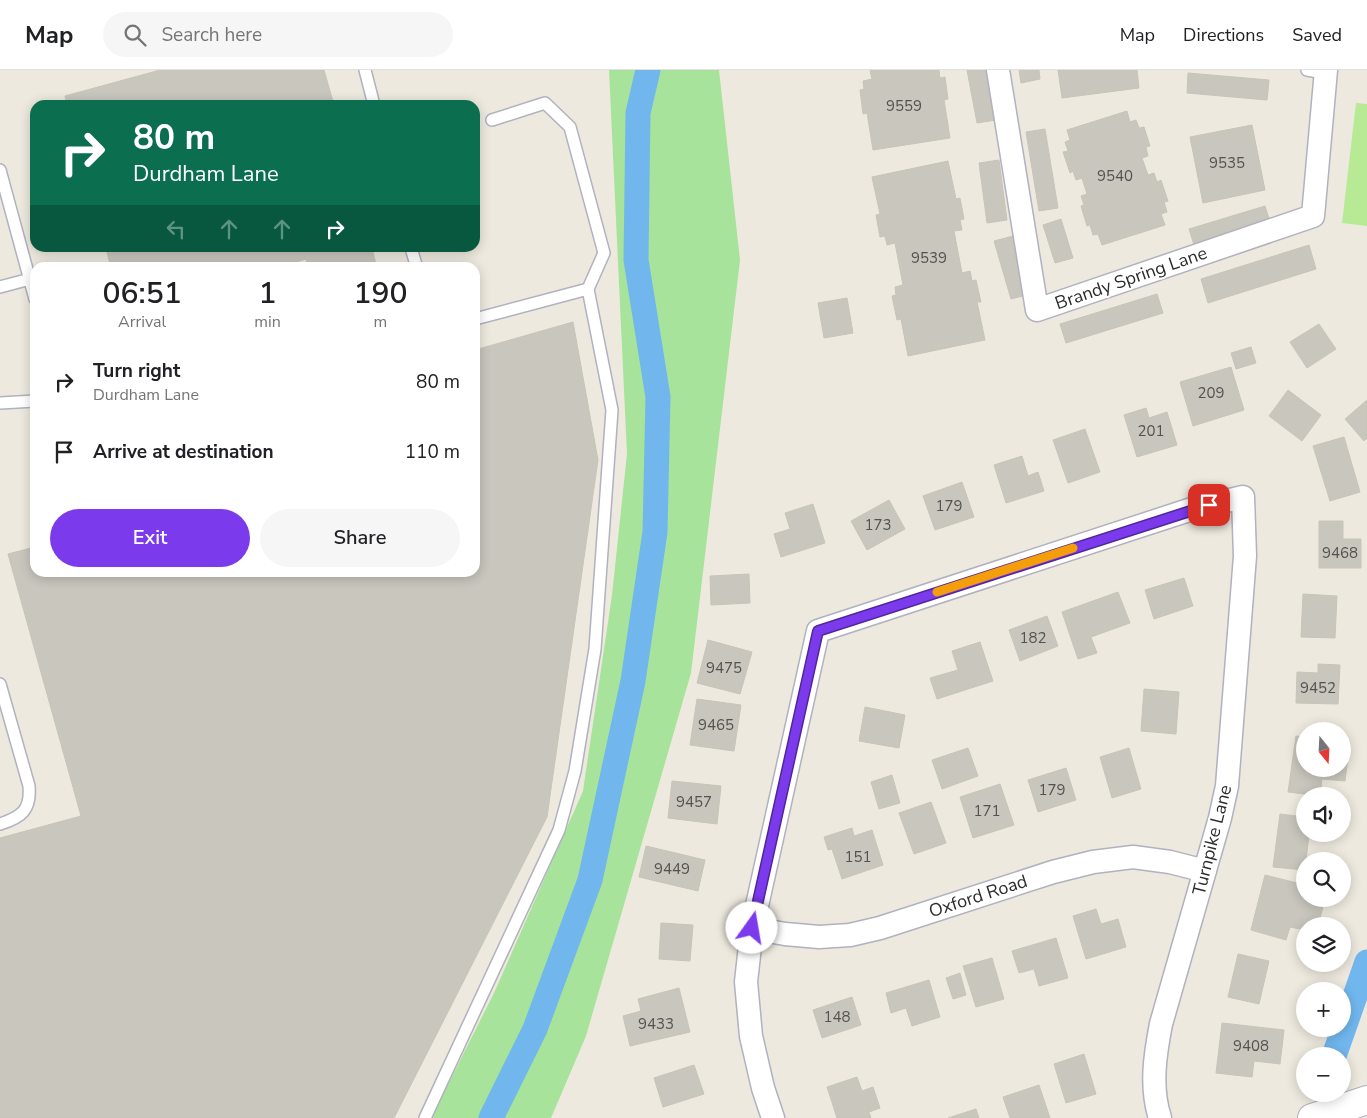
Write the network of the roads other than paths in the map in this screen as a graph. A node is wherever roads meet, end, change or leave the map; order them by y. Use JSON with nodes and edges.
{"nodes":[{"id":1,"x":365,"y":70,"type":"edge"},
{"id":2,"x":998,"y":70,"type":"edge"},
{"id":3,"x":1319,"y":71,"type":"edge"},
{"id":4,"x":373,"y":100,"type":"edge"},
{"id":5,"x":492,"y":120,"type":"dead end"},
{"id":6,"x":0,"y":170,"type":"edge"},
{"id":7,"x":30,"y":279,"type":"joint"},
{"id":8,"x":0,"y":287,"type":"edge"},
{"id":9,"x":588,"y":289,"type":"junction"},
{"id":10,"x":480,"y":318,"type":"edge"},
{"id":11,"x":30,"y":402,"type":"edge"},
{"id":12,"x":0,"y":403,"type":"edge"},
{"id":13,"x":0,"y":684,"type":"edge"},
{"id":14,"x":0,"y":824,"type":"edge"},
{"id":15,"x":1205,"y":871,"type":"junction"},
{"id":16,"x":752,"y":928,"type":"junction"},
{"id":17,"x":1367,"y":1100,"type":"edge"},
{"id":18,"x":426,"y":1118,"type":"edge"},
{"id":19,"x":773,"y":1118,"type":"edge"},
{"id":20,"x":1160,"y":1118,"type":"edge"},
{"id":21,"x":1312,"y":1118,"type":"edge"}],
"edges":[{"from":1,"to":4,"type":"lane"},
{"from":2,"to":3,"type":"street","name":"Brandy Spring Lane"},
{"from":5,"to":9,"type":"lane"},
{"from":6,"to":7,"type":"lane"},
{"from":7,"to":8,"type":"lane"},
{"from":9,"to":10,"type":"lane"},
{"from":9,"to":18,"type":"lane"},
{"from":11,"to":12,"type":"lane"},
{"from":13,"to":14,"type":"lane"},
{"from":15,"to":16,"type":"street","name":"Oxford Road"},
{"from":15,"to":16,"type":"street","name":"Turnpike Lane"},
{"from":15,"to":20,"type":"street","name":"Turnpike Lane"},
{"from":16,"to":19,"type":"street"},
{"from":17,"to":21,"type":"street"}]}
